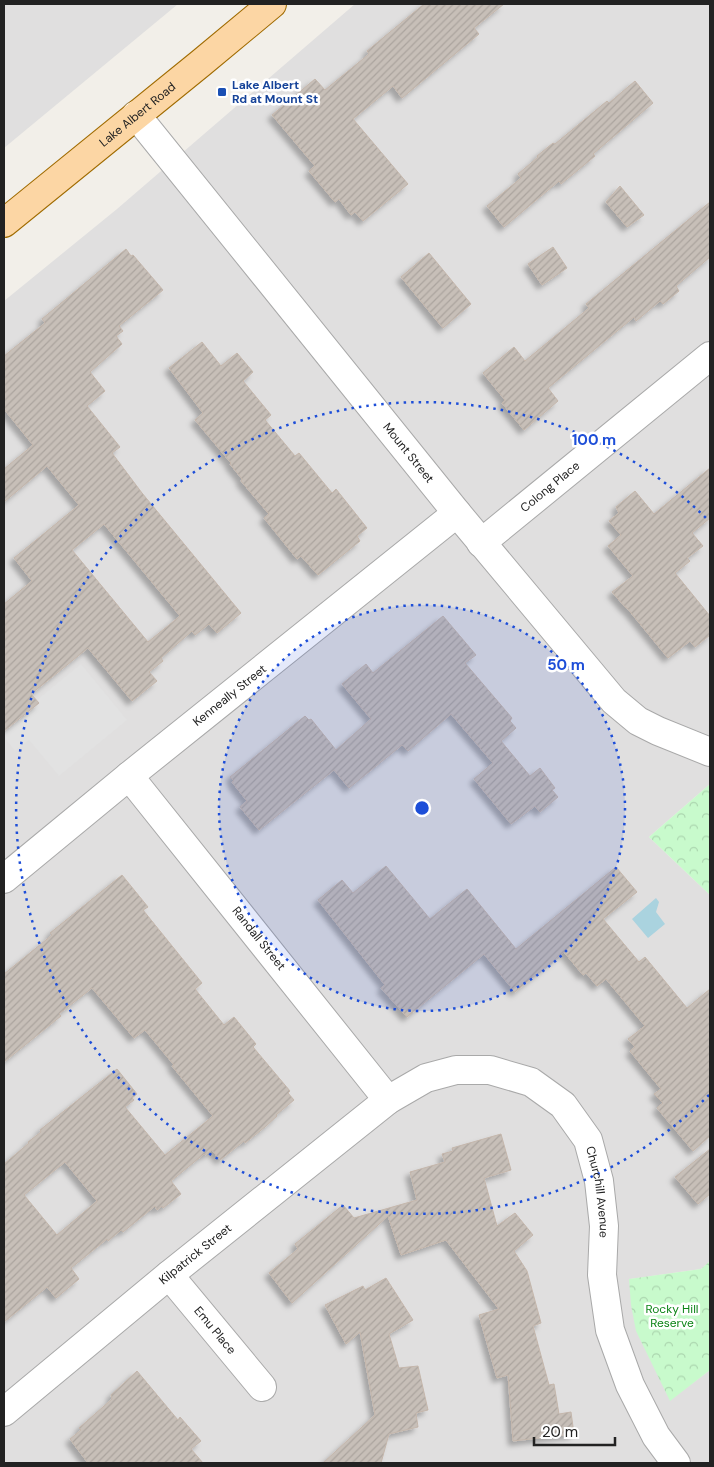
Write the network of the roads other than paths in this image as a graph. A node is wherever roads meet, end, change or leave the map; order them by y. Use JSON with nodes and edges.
{"nodes":[{"id":1,"x":272,"y":4,"type":"edge"},
{"id":2,"x":136,"y":115,"type":"junction"},
{"id":3,"x":4,"y":223,"type":"edge"},
{"id":4,"x":710,"y":356,"type":"edge"},
{"id":5,"x":457,"y":513,"type":"junction"},
{"id":6,"x":482,"y":543,"type":"junction"},
{"id":7,"x":710,"y":752,"type":"edge"},
{"id":8,"x":129,"y":776,"type":"junction"},
{"id":9,"x":4,"y":879,"type":"edge"},
{"id":10,"x":388,"y":1100,"type":"junction"},
{"id":11,"x":169,"y":1275,"type":"junction"},
{"id":12,"x":262,"y":1387,"type":"dead end"},
{"id":13,"x":4,"y":1412,"type":"edge"},
{"id":14,"x":676,"y":1463,"type":"edge"}],
"edges":[{"from":1,"to":2,"type":"main road","name":"Lake Albert Road"},
{"from":2,"to":3,"type":"main road","name":"Lake Albert Road"},
{"from":2,"to":5,"type":"street","name":"Mount Street"},
{"from":4,"to":6,"type":"street","name":"Colong Place"},
{"from":5,"to":6,"type":"street","name":"Mount Street"},
{"from":5,"to":8,"type":"street","name":"Kenneally Street"},
{"from":6,"to":7,"type":"street","name":"Mount Street"},
{"from":8,"to":9,"type":"street","name":"Kenneally Street"},
{"from":8,"to":10,"type":"street","name":"Randall Street"},
{"from":10,"to":11,"type":"street","name":"Kilpatrick Street"},
{"from":10,"to":14,"type":"street","name":"Churchill Avenue"},
{"from":11,"to":12,"type":"street","name":"Emu Place"},
{"from":11,"to":13,"type":"street","name":"Kilpatrick Street"}]}
